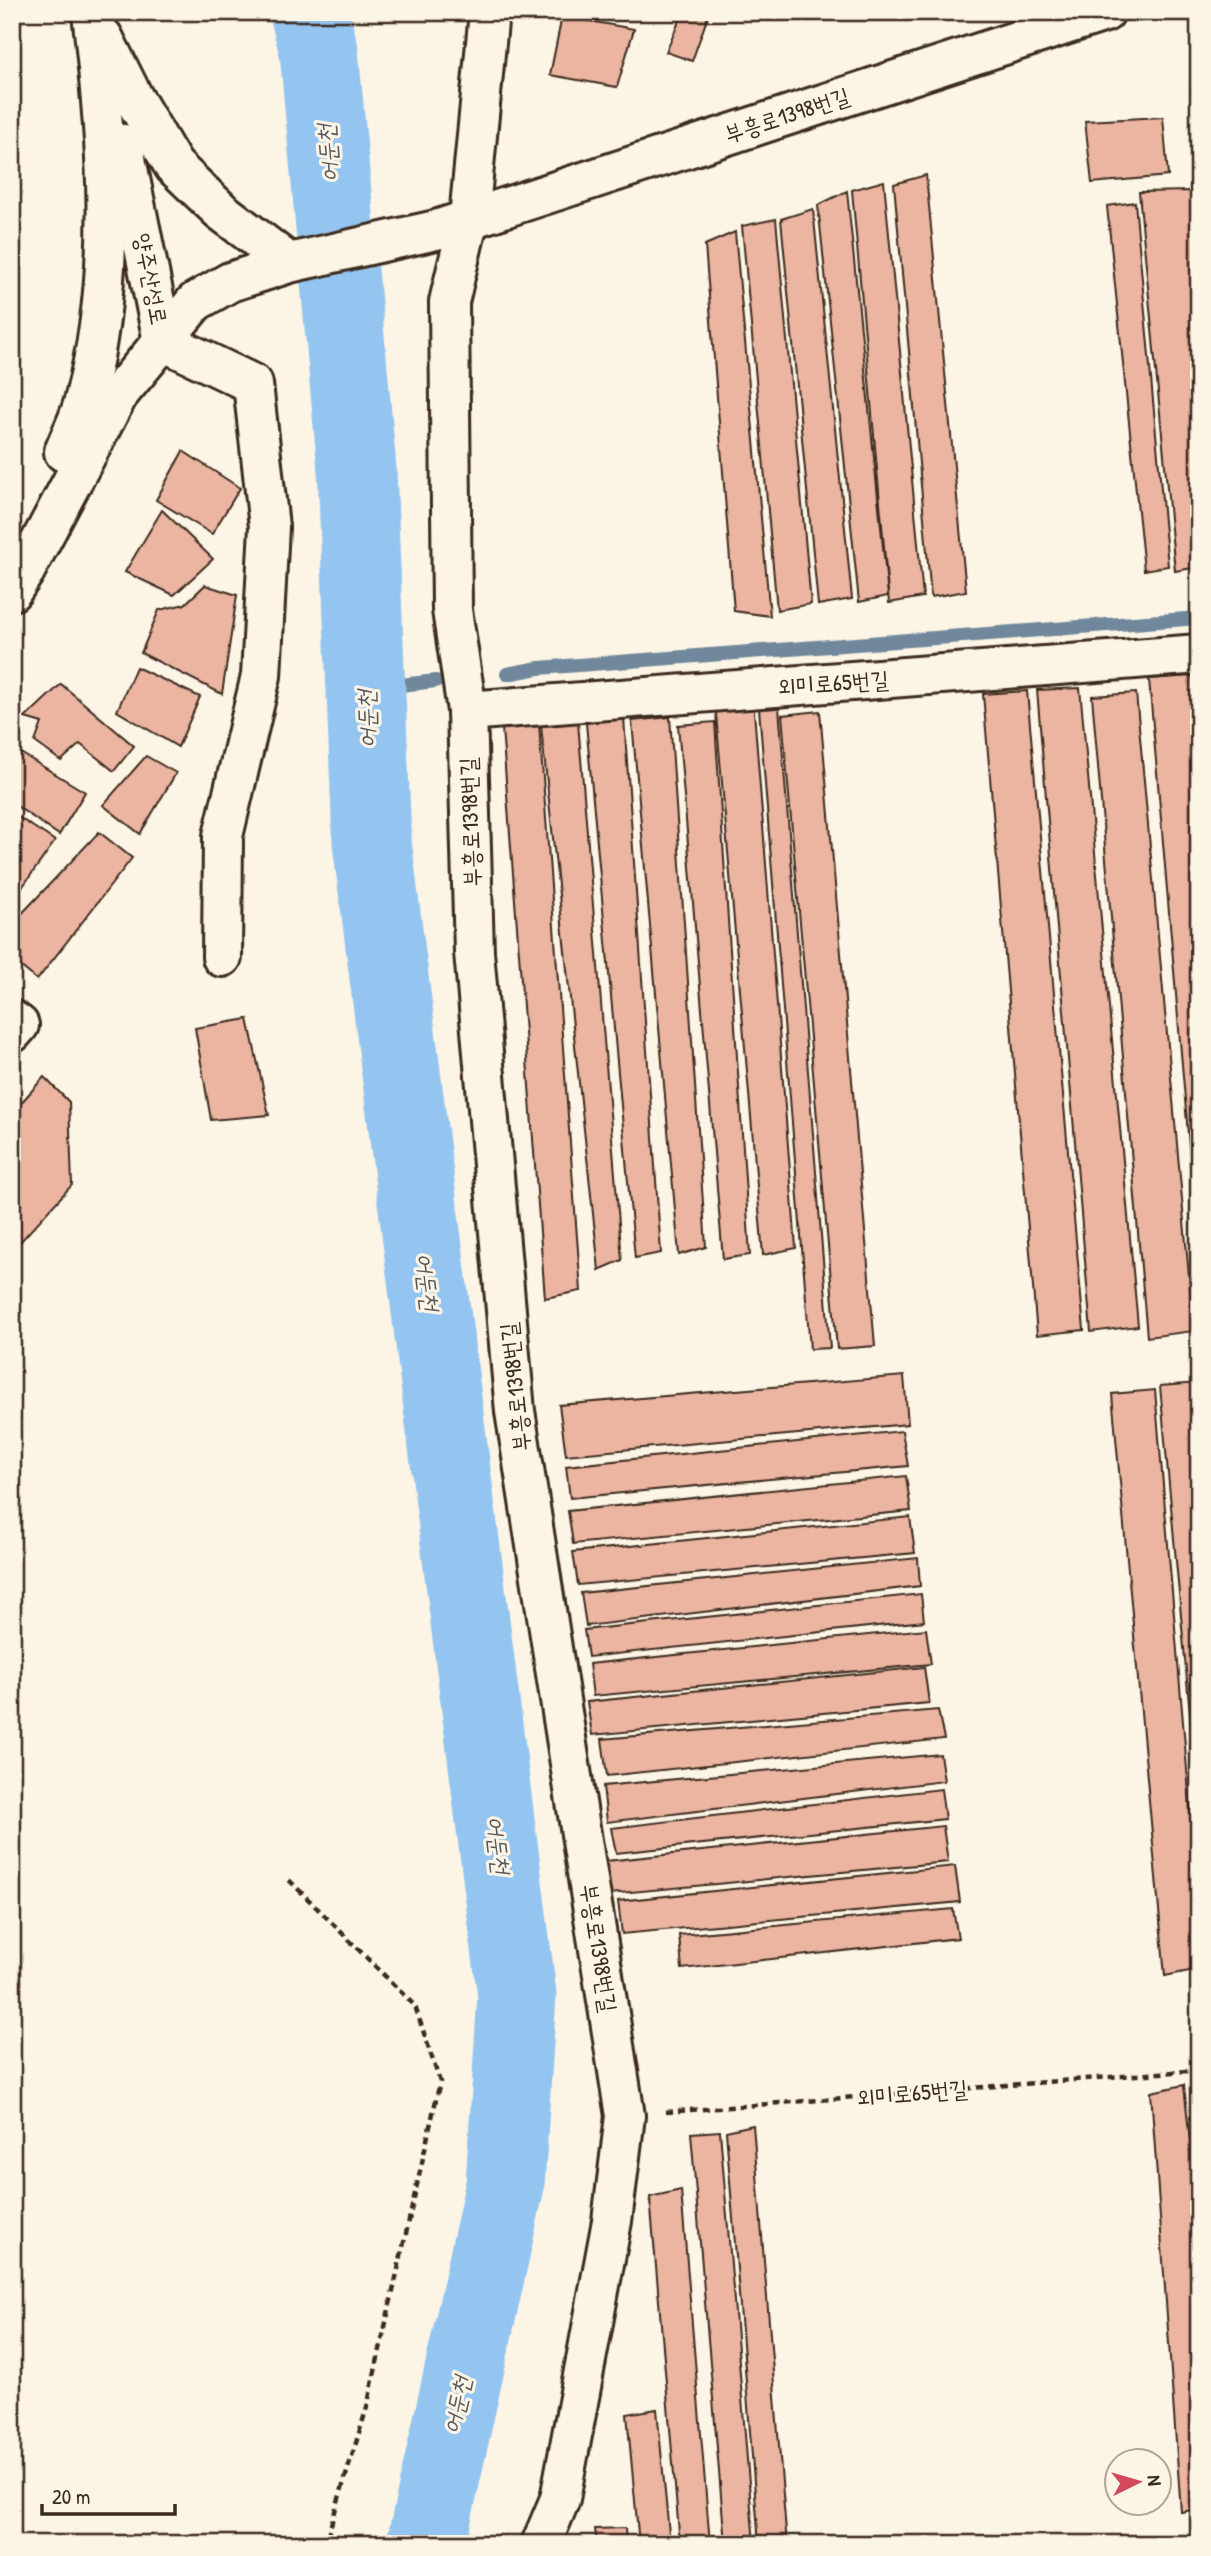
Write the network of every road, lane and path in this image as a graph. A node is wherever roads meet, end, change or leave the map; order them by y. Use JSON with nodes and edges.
{"nodes":[{"id":1,"x":489,"y":12,"type":"edge"},
{"id":2,"x":1105,"y":12,"type":"edge"},
{"id":3,"x":92,"y":13,"type":"edge"},
{"id":4,"x":453,"y":224,"type":"junction"},
{"id":5,"x":289,"y":264,"type":"junction"},
{"id":6,"x":163,"y":341,"type":"junction"},
{"id":7,"x":24,"y":560,"type":"edge"},
{"id":8,"x":1199,"y":654,"type":"edge"},
{"id":9,"x":467,"y":711,"type":"junction"},
{"id":10,"x":222,"y":957,"type":"dead end"},
{"id":11,"x":12,"y":1020,"type":"edge"},
{"id":12,"x":12,"y":1033,"type":"edge"},
{"id":13,"x":289,"y":1880,"type":"dead end"},
{"id":14,"x":1199,"y":2070,"type":"edge"},
{"id":15,"x":625,"y":2116,"type":"junction"},
{"id":16,"x":326,"y":2544,"type":"edge"},
{"id":17,"x":541,"y":2544,"type":"edge"}],
"edges":[{"from":1,"to":4,"type":"street","name":"부흥로1398번길"},
{"from":2,"to":4,"type":"street","name":"부흥로1398번길"},
{"from":3,"to":5,"type":"street"},
{"from":3,"to":6,"type":"street","name":"양주산성로"},
{"from":3,"to":7,"type":"street"},
{"from":4,"to":5,"type":"street","name":"부흥로1398번길"},
{"from":4,"to":9,"type":"street","name":"부흥로1398번길"},
{"from":5,"to":6,"type":"street","name":"부흥로1398번길"},
{"from":6,"to":7,"type":"street","name":"양주산성로"},
{"from":6,"to":10,"type":"street"},
{"from":8,"to":9,"type":"street","name":"외미로65번길"},
{"from":9,"to":15,"type":"street","name":"부흥로1398번길"},
{"from":11,"to":12,"type":"street"},
{"from":13,"to":16,"type":"path"},
{"from":14,"to":15,"type":"path","name":"외미로65번길"},
{"from":15,"to":17,"type":"street","name":"부흥로1398번길"}]}
